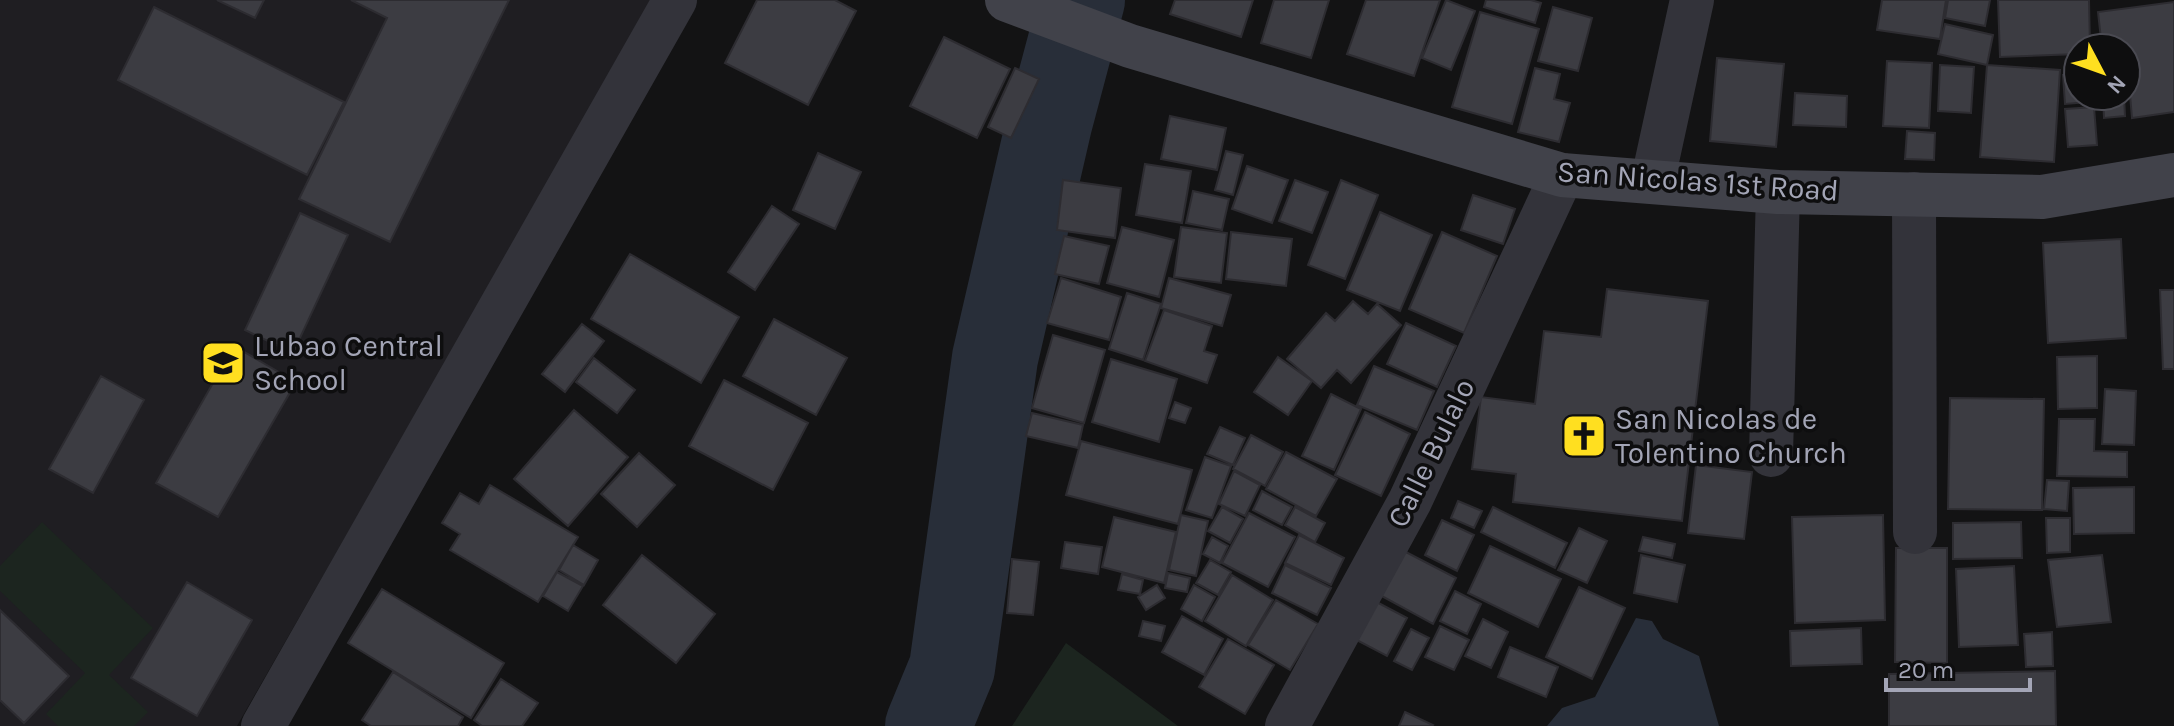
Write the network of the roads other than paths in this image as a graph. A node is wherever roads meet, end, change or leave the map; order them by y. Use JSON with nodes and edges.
{"nodes":[{"id":1,"x":675,"y":0,"type":"edge"},
{"id":2,"x":1692,"y":0,"type":"edge"},
{"id":3,"x":1015,"y":3,"type":"edge"},
{"id":4,"x":1562,"y":175,"type":"junction"},
{"id":5,"x":2174,"y":175,"type":"edge"},
{"id":6,"x":1653,"y":179,"type":"junction"},
{"id":7,"x":1778,"y":192,"type":"junction"},
{"id":8,"x":1914,"y":194,"type":"junction"},
{"id":9,"x":1771,"y":455,"type":"dead end"},
{"id":10,"x":1915,"y":532,"type":"dead end"},
{"id":11,"x":263,"y":726,"type":"edge"},
{"id":12,"x":1287,"y":726,"type":"edge"}],
"edges":[{"from":1,"to":11,"type":"street"},
{"from":2,"to":6,"type":"street"},
{"from":3,"to":4,"type":"main road","name":"San Nicolas 1st Road"},
{"from":4,"to":6,"type":"main road","name":"San Nicolas 1st Road"},
{"from":4,"to":12,"type":"street","name":"Calle Bulalo"},
{"from":5,"to":8,"type":"main road","name":"San Nicolas 1st Road"},
{"from":6,"to":7,"type":"main road","name":"San Nicolas 1st Road"},
{"from":7,"to":8,"type":"main road","name":"San Nicolas 1st Road"},
{"from":7,"to":9,"type":"street"},
{"from":8,"to":10,"type":"street"}]}
